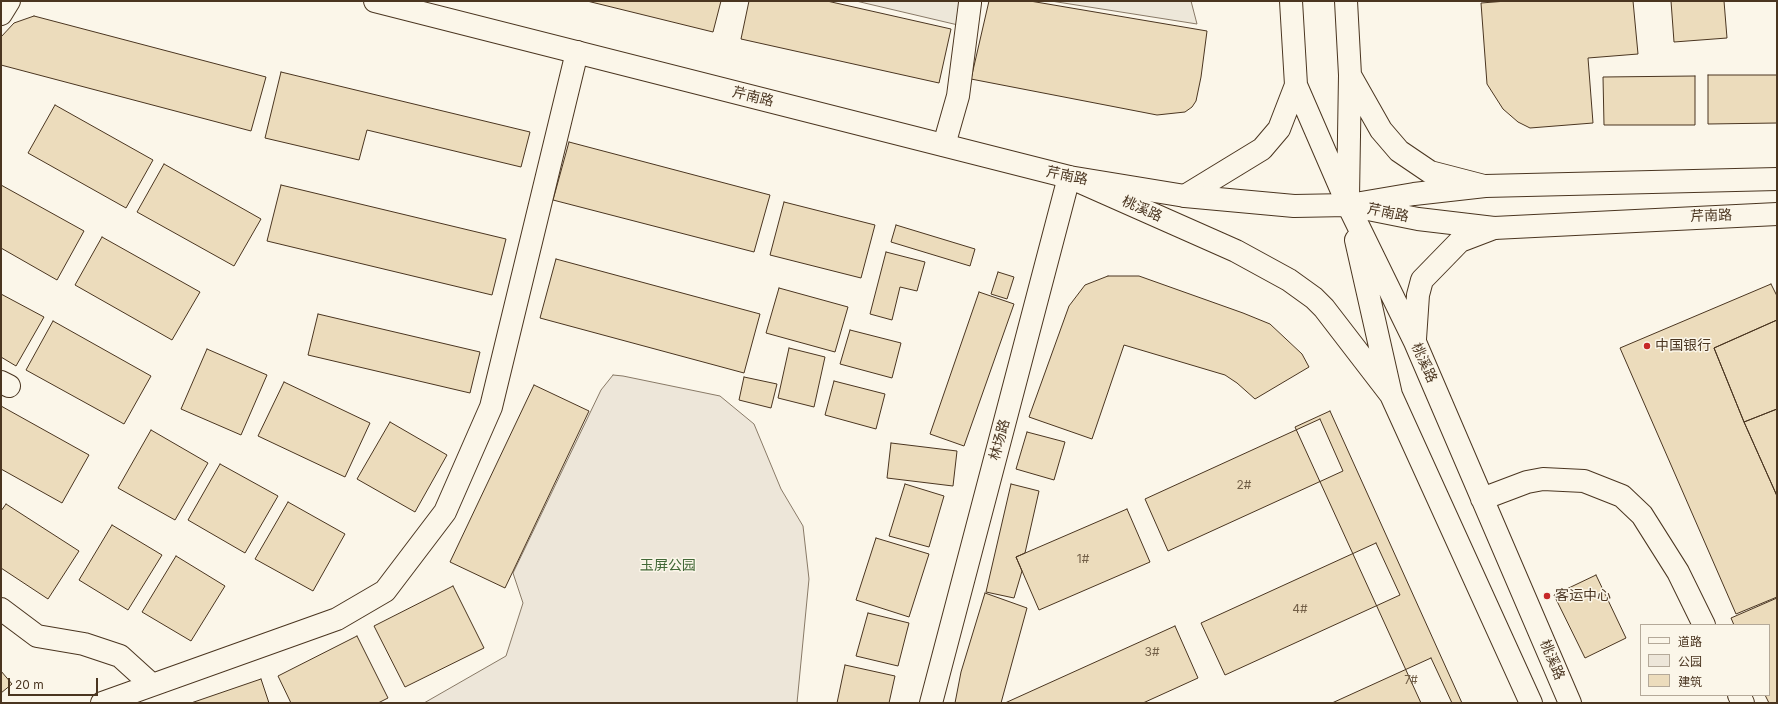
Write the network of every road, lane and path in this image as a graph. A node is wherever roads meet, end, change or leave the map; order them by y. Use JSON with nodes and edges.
{"nodes":[{"id":1,"x":9,"y":1,"type":"edge"},
{"id":2,"x":375,"y":1,"type":"edge"},
{"id":3,"x":1291,"y":1,"type":"edge"},
{"id":4,"x":1346,"y":1,"type":"edge"},
{"id":5,"x":970,"y":3,"type":"dead end"},
{"id":6,"x":1,"y":14,"type":"edge"},
{"id":7,"x":577,"y":52,"type":"junction"},
{"id":8,"x":1350,"y":75,"type":"junction"},
{"id":9,"x":1296,"y":85,"type":"junction"},
{"id":10,"x":944,"y":145,"type":"junction"},
{"id":11,"x":1069,"y":177,"type":"junction"},
{"id":12,"x":1777,"y":179,"type":"edge"},
{"id":13,"x":1485,"y":186,"type":"junction"},
{"id":14,"x":1184,"y":196,"type":"junction"},
{"id":15,"x":1348,"y":205,"type":"junction"},
{"id":16,"x":1777,"y":214,"type":"edge"},
{"id":17,"x":1494,"y":228,"type":"junction"},
{"id":18,"x":1415,"y":342,"type":"junction"},
{"id":19,"x":1391,"y":395,"type":"junction"},
{"id":20,"x":1482,"y":499,"type":"junction"},
{"id":21,"x":1,"y":609,"type":"edge"},
{"id":22,"x":1704,"y":624,"type":"edge"},
{"id":23,"x":152,"y":685,"type":"junction"},
{"id":24,"x":102,"y":703,"type":"edge"},
{"id":25,"x":931,"y":703,"type":"edge"},
{"id":26,"x":1531,"y":703,"type":"edge"},
{"id":27,"x":1570,"y":703,"type":"edge"}],
"edges":[{"from":1,"to":6,"type":"street"},
{"from":2,"to":7,"type":"street","name":"芹南路"},
{"from":3,"to":9,"type":"street"},
{"from":4,"to":8,"type":"street"},
{"from":5,"to":10,"type":"street"},
{"from":7,"to":10,"type":"street","name":"芹南路"},
{"from":7,"to":23,"type":"street"},
{"from":8,"to":13,"type":"street"},
{"from":8,"to":15,"type":"street"},
{"from":9,"to":14,"type":"street"},
{"from":9,"to":15,"type":"street"},
{"from":10,"to":11,"type":"street","name":"芹南路"},
{"from":11,"to":14,"type":"street","name":"芹南路"},
{"from":11,"to":19,"type":"street","name":"桃溪路"},
{"from":11,"to":25,"type":"street","name":"林场路"},
{"from":12,"to":13,"type":"street"},
{"from":13,"to":15,"type":"street"},
{"from":14,"to":15,"type":"street","name":"芹南路"},
{"from":15,"to":17,"type":"street","name":"芹南路"},
{"from":15,"to":18,"type":"street","name":"桃溪路"},
{"from":15,"to":19,"type":"street","name":"桃溪路"},
{"from":16,"to":17,"type":"street","name":"芹南路"},
{"from":17,"to":18,"type":"street"},
{"from":18,"to":20,"type":"street","name":"桃溪路"},
{"from":19,"to":26,"type":"street","name":"桃溪路"},
{"from":20,"to":22,"type":"street"},
{"from":20,"to":27,"type":"street","name":"桃溪路"},
{"from":21,"to":23,"type":"street"},
{"from":23,"to":24,"type":"street"}]}
